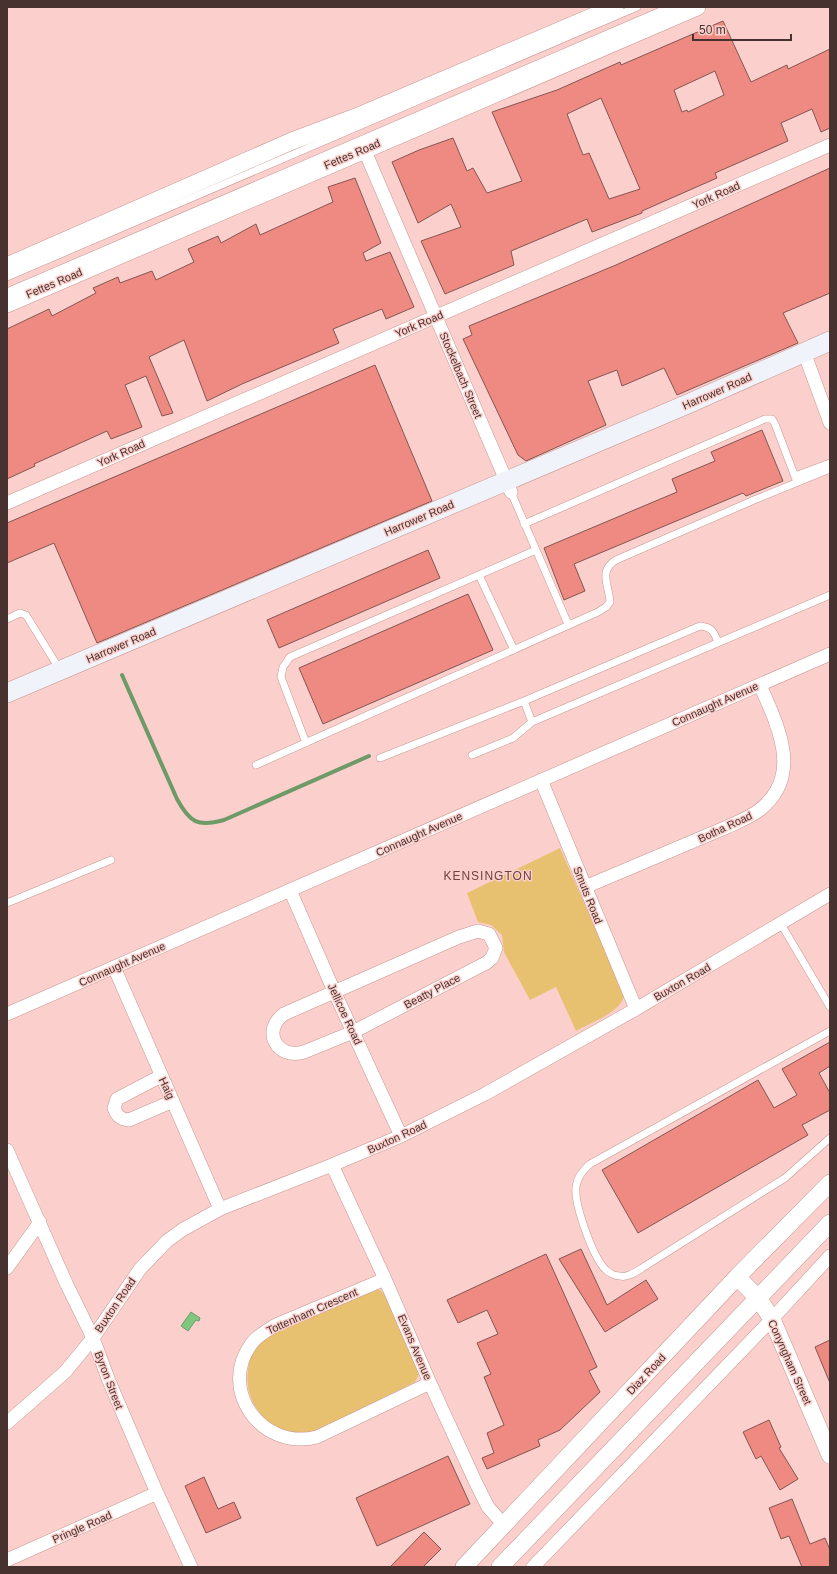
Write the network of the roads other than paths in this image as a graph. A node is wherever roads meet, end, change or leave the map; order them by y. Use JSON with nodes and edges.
{"nodes":[{"id":1,"x":615,"y":7,"type":"edge"},
{"id":2,"x":637,"y":7,"type":"edge"},
{"id":3,"x":670,"y":7,"type":"edge"},
{"id":4,"x":697,"y":7,"type":"edge"},
{"id":5,"x":830,"y":145,"type":"edge"},
{"id":6,"x":364,"y":149,"type":"junction"},
{"id":7,"x":7,"y":266,"type":"edge"},
{"id":8,"x":7,"y":277,"type":"edge"},
{"id":9,"x":7,"y":292,"type":"edge"},
{"id":10,"x":7,"y":304,"type":"edge"},
{"id":11,"x":436,"y":317,"type":"junction"},
{"id":12,"x":830,"y":341,"type":"edge"},
{"id":13,"x":830,"y":354,"type":"edge"},
{"id":14,"x":806,"y":358,"type":"junction"},
{"id":15,"x":830,"y":423,"type":"edge"},
{"id":16,"x":830,"y":463,"type":"edge"},
{"id":17,"x":830,"y":469,"type":"edge"},
{"id":18,"x":796,"y":479,"type":"junction"},
{"id":19,"x":509,"y":486,"type":"junction"},
{"id":20,"x":7,"y":503,"type":"edge"},
{"id":21,"x":524,"y":524,"type":"junction"},
{"id":22,"x":536,"y":550,"type":"junction"},
{"id":23,"x":479,"y":575,"type":"junction"},
{"id":24,"x":830,"y":595,"type":"edge"},
{"id":25,"x":7,"y":619,"type":"edge"},
{"id":26,"x":568,"y":624,"type":"junction"},
{"id":27,"x":718,"y":642,"type":"junction"},
{"id":28,"x":514,"y":650,"type":"junction"},
{"id":29,"x":830,"y":654,"type":"edge"},
{"id":30,"x":60,"y":670,"type":"junction"},
{"id":31,"x":760,"y":685,"type":"junction"},
{"id":32,"x":7,"y":693,"type":"edge"},
{"id":33,"x":524,"y":701,"type":"junction"},
{"id":34,"x":7,"y":704,"type":"edge"},
{"id":35,"x":532,"y":722,"type":"junction"},
{"id":36,"x":306,"y":743,"type":"junction"},
{"id":37,"x":472,"y":755,"type":"dead end"},
{"id":38,"x":380,"y":758,"type":"dead end"},
{"id":39,"x":256,"y":765,"type":"dead end"},
{"id":40,"x":541,"y":780,"type":"junction"},
{"id":41,"x":111,"y":860,"type":"dead end"},
{"id":42,"x":585,"y":887,"type":"junction"},
{"id":43,"x":290,"y":890,"type":"junction"},
{"id":44,"x":830,"y":894,"type":"edge"},
{"id":45,"x":7,"y":903,"type":"edge"},
{"id":46,"x":781,"y":924,"type":"junction"},
{"id":47,"x":114,"y":967,"type":"junction"},
{"id":48,"x":334,"y":991,"type":"junction"},
{"id":49,"x":830,"y":1007,"type":"edge"},
{"id":50,"x":636,"y":1009,"type":"junction"},
{"id":51,"x":7,"y":1014,"type":"edge"},
{"id":52,"x":830,"y":1031,"type":"edge"},
{"id":53,"x":354,"y":1032,"type":"junction"},
{"id":54,"x":161,"y":1076,"type":"junction"},
{"id":55,"x":173,"y":1101,"type":"junction"},
{"id":56,"x":401,"y":1136,"type":"junction"},
{"id":57,"x":830,"y":1138,"type":"edge"},
{"id":58,"x":7,"y":1150,"type":"edge"},
{"id":59,"x":332,"y":1165,"type":"junction"},
{"id":60,"x":830,"y":1183,"type":"edge"},
{"id":61,"x":220,"y":1209,"type":"junction"},
{"id":62,"x":40,"y":1222,"type":"junction"},
{"id":63,"x":830,"y":1223,"type":"edge"},
{"id":64,"x":830,"y":1256,"type":"edge"},
{"id":65,"x":7,"y":1268,"type":"edge"},
{"id":66,"x":737,"y":1277,"type":"junction"},
{"id":67,"x":385,"y":1279,"type":"junction"},
{"id":68,"x":758,"y":1298,"type":"junction"},
{"id":69,"x":772,"y":1319,"type":"junction"},
{"id":70,"x":93,"y":1338,"type":"junction"},
{"id":71,"x":430,"y":1383,"type":"junction"},
{"id":72,"x":7,"y":1423,"type":"edge"},
{"id":73,"x":830,"y":1454,"type":"edge"},
{"id":74,"x":156,"y":1493,"type":"junction"},
{"id":75,"x":503,"y":1524,"type":"junction"},
{"id":76,"x":7,"y":1560,"type":"edge"},
{"id":77,"x":191,"y":1567,"type":"edge"},
{"id":78,"x":464,"y":1567,"type":"edge"},
{"id":79,"x":500,"y":1567,"type":"edge"},
{"id":80,"x":533,"y":1567,"type":"edge"}],
"edges":[{"from":1,"to":7,"type":"street"},
{"from":2,"to":8,"type":"lane"},
{"from":3,"to":9,"type":"lane"},
{"from":4,"to":6,"type":"street","name":"Fettes Road"},
{"from":5,"to":11,"type":"street","name":"York Road"},
{"from":6,"to":10,"type":"street","name":"Fettes Road"},
{"from":6,"to":11,"type":"street","name":"Stockelbach Street"},
{"from":11,"to":19,"type":"street","name":"Stockelbach Street"},
{"from":11,"to":20,"type":"street","name":"York Road"},
{"from":12,"to":14,"type":"main road","name":"Harrower Road"},
{"from":13,"to":14,"type":"main road","name":"Harrower Road"},
{"from":14,"to":15,"type":"street"},
{"from":14,"to":19,"type":"main road","name":"Harrower Road"},
{"from":16,"to":18,"type":"lane"},
{"from":17,"to":18,"type":"lane"},
{"from":18,"to":21,"type":"lane"},
{"from":18,"to":26,"type":"lane"},
{"from":19,"to":21,"type":"lane"},
{"from":19,"to":30,"type":"main road","name":"Harrower Road"},
{"from":19,"to":34,"type":"main road","name":"Harrower Road"},
{"from":21,"to":22,"type":"lane"},
{"from":22,"to":23,"type":"lane"},
{"from":22,"to":26,"type":"lane"},
{"from":23,"to":28,"type":"lane"},
{"from":23,"to":36,"type":"lane"},
{"from":24,"to":27,"type":"lane"},
{"from":25,"to":30,"type":"lane"},
{"from":26,"to":28,"type":"lane"},
{"from":27,"to":33,"type":"lane"},
{"from":27,"to":35,"type":"lane"},
{"from":28,"to":36,"type":"lane"},
{"from":29,"to":31,"type":"street","name":"Connaught Avenue"},
{"from":30,"to":32,"type":"main road","name":"Harrower Road"},
{"from":31,"to":40,"type":"street","name":"Connaught Avenue"},
{"from":31,"to":42,"type":"street","name":"Botha Road"},
{"from":33,"to":35,"type":"lane"},
{"from":33,"to":38,"type":"lane"},
{"from":35,"to":37,"type":"lane"},
{"from":36,"to":39,"type":"lane"},
{"from":40,"to":42,"type":"street","name":"Smuts Road"},
{"from":40,"to":43,"type":"street","name":"Connaught Avenue"},
{"from":41,"to":45,"type":"lane"},
{"from":42,"to":50,"type":"street","name":"Smuts Road"},
{"from":43,"to":47,"type":"street","name":"Connaught Avenue"},
{"from":43,"to":48,"type":"street","name":"Jellicoe Road"},
{"from":44,"to":46,"type":"street","name":"Buxton Road"},
{"from":46,"to":49,"type":"lane"},
{"from":46,"to":50,"type":"street","name":"Buxton Road"},
{"from":47,"to":51,"type":"street","name":"Connaught Avenue"},
{"from":47,"to":54,"type":"street","name":"Haig"},
{"from":48,"to":53,"type":"street","name":"Jellicoe Road"},
{"from":48,"to":53,"type":"street","name":"Beatty Place"},
{"from":48,"to":53,"type":"street","name":"Beatty Place"},
{"from":50,"to":56,"type":"street","name":"Buxton Road"},
{"from":52,"to":57,"type":"lane"},
{"from":53,"to":56,"type":"street","name":"Jellicoe Road"},
{"from":54,"to":55,"type":"street","name":"Haig"},
{"from":54,"to":55,"type":"street"},
{"from":55,"to":61,"type":"street","name":"Haig"},
{"from":56,"to":59,"type":"street","name":"Buxton Road"},
{"from":58,"to":62,"type":"street","name":"Byron Street"},
{"from":59,"to":61,"type":"street","name":"Buxton Road"},
{"from":59,"to":67,"type":"street","name":"Evans Avenue"},
{"from":60,"to":66,"type":"street","name":"Diaz Road"},
{"from":61,"to":70,"type":"street","name":"Buxton Road"},
{"from":62,"to":65,"type":"street"},
{"from":62,"to":70,"type":"street","name":"Byron Street"},
{"from":63,"to":68,"type":"street"},
{"from":64,"to":69,"type":"street"},
{"from":66,"to":68,"type":"street","name":"Conyngham Street"},
{"from":66,"to":75,"type":"street","name":"Diaz Road"},
{"from":67,"to":71,"type":"street","name":"Evans Avenue"},
{"from":67,"to":71,"type":"street","name":"Tottenham Crescent"},
{"from":68,"to":69,"type":"street","name":"Conyngham Street"},
{"from":68,"to":79,"type":"street"},
{"from":69,"to":73,"type":"street","name":"Conyngham Street"},
{"from":69,"to":80,"type":"street"},
{"from":70,"to":72,"type":"street","name":"Buxton Road"},
{"from":70,"to":74,"type":"street","name":"Byron Street"},
{"from":71,"to":75,"type":"street","name":"Evans Avenue"},
{"from":74,"to":76,"type":"street","name":"Pringle Road"},
{"from":74,"to":77,"type":"street","name":"Byron Street"},
{"from":75,"to":78,"type":"street","name":"Diaz Road"}]}
